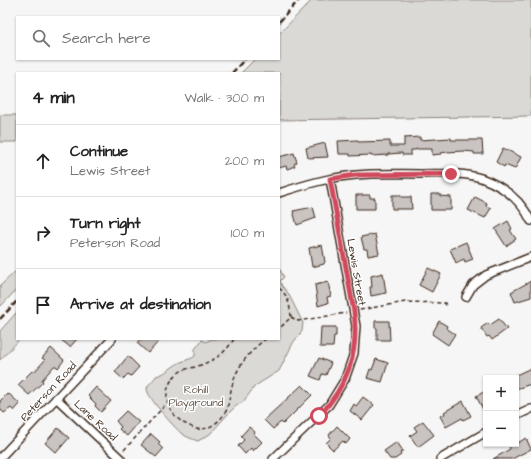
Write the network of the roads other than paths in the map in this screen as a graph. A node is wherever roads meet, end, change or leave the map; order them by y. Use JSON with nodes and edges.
{"nodes":[{"id":1,"x":330,"y":179,"type":"junction"},
{"id":2,"x":280,"y":193,"type":"edge"},
{"id":3,"x":531,"y":221,"type":"edge"},
{"id":4,"x":531,"y":257,"type":"edge"},
{"id":5,"x":466,"y":297,"type":"dead end"},
{"id":6,"x":111,"y":340,"type":"edge"},
{"id":7,"x":56,"y":398,"type":"junction"},
{"id":8,"x":531,"y":409,"type":"edge"},
{"id":9,"x":519,"y":415,"type":"edge"},
{"id":10,"x":483,"y":434,"type":"edge"},
{"id":11,"x":0,"y":458,"type":"edge"},
{"id":12,"x":121,"y":459,"type":"edge"},
{"id":13,"x":273,"y":459,"type":"edge"},
{"id":14,"x":440,"y":459,"type":"edge"}],
"edges":[{"from":1,"to":2,"type":"street"},
{"from":1,"to":3,"type":"street"},
{"from":1,"to":13,"type":"street","name":"Lewis Street"},
{"from":4,"to":5,"type":"street"},
{"from":6,"to":7,"type":"street","name":"Peterson Road"},
{"from":7,"to":11,"type":"street","name":"Peterson Road"},
{"from":7,"to":12,"type":"street","name":"Lane Road"},
{"from":8,"to":9,"type":"street"},
{"from":10,"to":14,"type":"street"}]}
